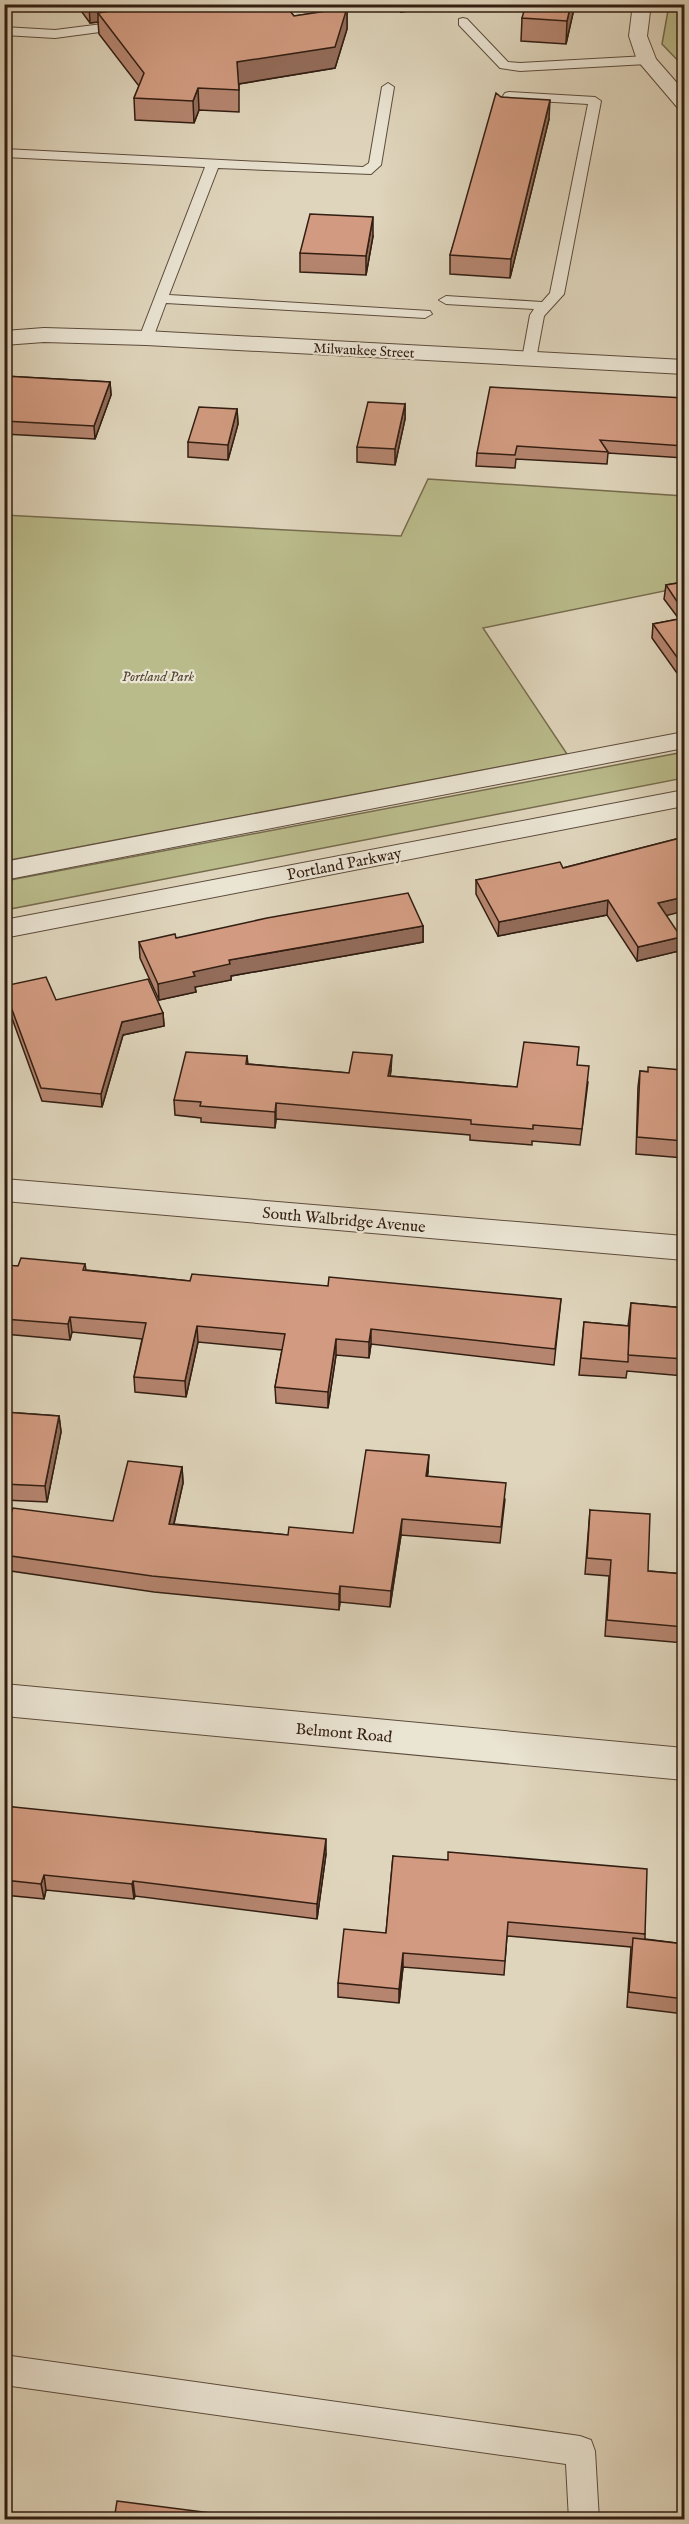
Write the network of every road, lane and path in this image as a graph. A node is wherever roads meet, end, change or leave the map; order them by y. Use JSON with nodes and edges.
{"nodes":[{"id":1,"x":642,"y":4,"type":"edge"},
{"id":2,"x":142,"y":22,"type":"edge"},
{"id":3,"x":463,"y":22,"type":"dead end"},
{"id":4,"x":4,"y":31,"type":"edge"},
{"id":5,"x":647,"y":60,"type":"junction"},
{"id":6,"x":388,"y":87,"type":"dead end"},
{"id":7,"x":509,"y":96,"type":"edge"},
{"id":8,"x":684,"y":103,"type":"edge"},
{"id":9,"x":4,"y":153,"type":"edge"},
{"id":10,"x":213,"y":164,"type":"junction"},
{"id":11,"x":161,"y":299,"type":"junction"},
{"id":12,"x":446,"y":300,"type":"dead end"},
{"id":13,"x":546,"y":306,"type":"junction"},
{"id":14,"x":426,"y":314,"type":"dead end"},
{"id":15,"x":4,"y":329,"type":"edge"},
{"id":16,"x":44,"y":335,"type":"junction"},
{"id":17,"x":4,"y":338,"type":"edge"},
{"id":18,"x":146,"y":338,"type":"junction"},
{"id":19,"x":529,"y":359,"type":"junction"},
{"id":20,"x":684,"y":367,"type":"edge"},
{"id":21,"x":684,"y":740,"type":"edge"},
{"id":22,"x":684,"y":798,"type":"edge"},
{"id":23,"x":4,"y":871,"type":"edge"},
{"id":24,"x":4,"y":929,"type":"edge"},
{"id":25,"x":4,"y":1190,"type":"edge"},
{"id":26,"x":684,"y":1248,"type":"edge"},
{"id":27,"x":4,"y":1700,"type":"edge"},
{"id":28,"x":684,"y":1764,"type":"edge"},
{"id":29,"x":4,"y":2370,"type":"edge"},
{"id":30,"x":584,"y":2520,"type":"edge"}],
"edges":[{"from":1,"to":5,"type":"street"},
{"from":2,"to":4,"type":"lane"},
{"from":3,"to":5,"type":"lane"},
{"from":5,"to":8,"type":"street"},
{"from":6,"to":10,"type":"lane"},
{"from":7,"to":13,"type":"lane"},
{"from":9,"to":10,"type":"lane"},
{"from":10,"to":11,"type":"lane"},
{"from":11,"to":14,"type":"lane"},
{"from":11,"to":18,"type":"lane"},
{"from":12,"to":13,"type":"lane"},
{"from":13,"to":19,"type":"lane"},
{"from":15,"to":16,"type":"street","name":"Milwaukee Street"},
{"from":16,"to":17,"type":"street","name":"Milwaukee Street"},
{"from":16,"to":18,"type":"street","name":"Milwaukee Street"},
{"from":18,"to":19,"type":"street","name":"Milwaukee Street"},
{"from":19,"to":20,"type":"street","name":"Milwaukee Street"},
{"from":21,"to":23,"type":"street"},
{"from":22,"to":24,"type":"street","name":"Portland Parkway"},
{"from":25,"to":26,"type":"street","name":"South Walbridge Avenue"},
{"from":27,"to":28,"type":"street","name":"Belmont Road"},
{"from":29,"to":30,"type":"lane"}]}
